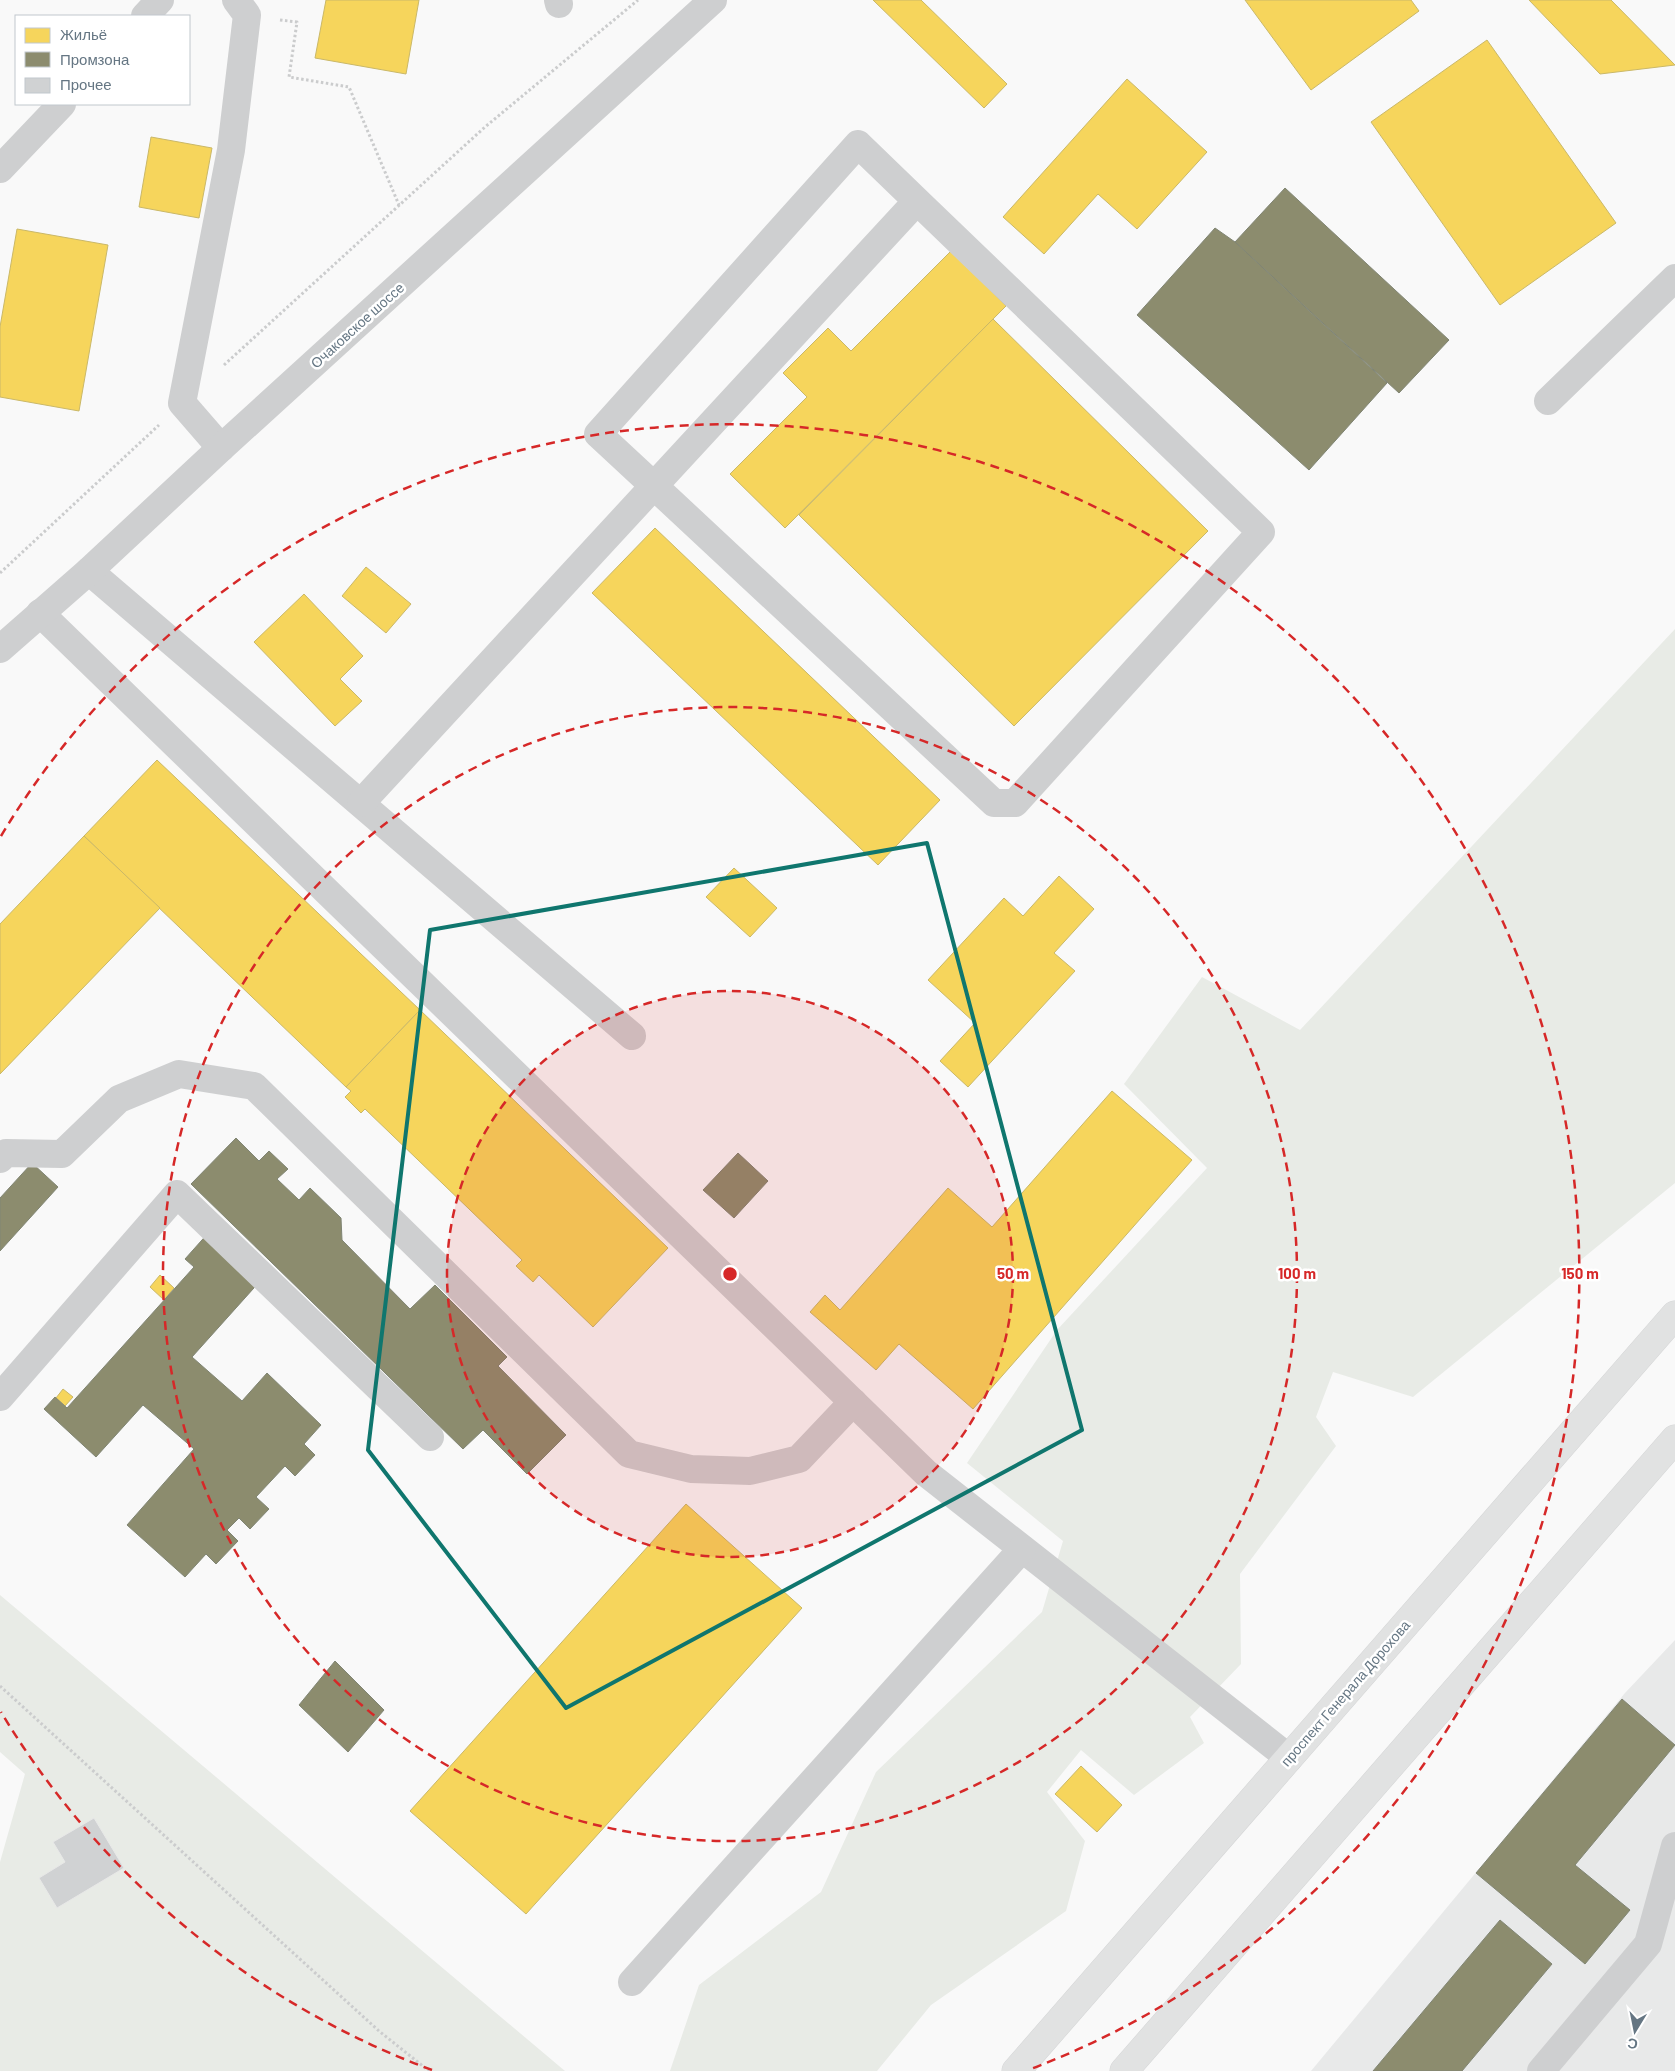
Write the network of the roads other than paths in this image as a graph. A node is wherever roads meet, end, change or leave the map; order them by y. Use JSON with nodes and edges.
{"nodes":[{"id":1,"x":160,"y":0,"type":"edge"},
{"id":2,"x":714,"y":0,"type":"edge"},
{"id":3,"x":242,"y":7,"type":"edge"},
{"id":4,"x":146,"y":15,"type":"edge"},
{"id":5,"x":61,"y":105,"type":"edge"},
{"id":6,"x":0,"y":170,"type":"edge"},
{"id":7,"x":917,"y":201,"type":"junction"},
{"id":8,"x":1675,"y":278,"type":"edge"},
{"id":9,"x":1548,"y":401,"type":"dead end"},
{"id":10,"x":221,"y":448,"type":"junction"},
{"id":11,"x":654,"y":486,"type":"junction"},
{"id":12,"x":89,"y":571,"type":"junction"},
{"id":13,"x":40,"y":613,"type":"junction"},
{"id":14,"x":0,"y":649,"type":"edge"},
{"id":15,"x":361,"y":803,"type":"junction"},
{"id":16,"x":632,"y":1036,"type":"dead end"},
{"id":17,"x":0,"y":1159,"type":"edge"},
{"id":18,"x":1675,"y":1315,"type":"edge"},
{"id":19,"x":0,"y":1397,"type":"edge"},
{"id":20,"x":853,"y":1402,"type":"junction"},
{"id":21,"x":430,"y":1436,"type":"dead end"},
{"id":22,"x":1675,"y":1440,"type":"edge"},
{"id":23,"x":1022,"y":1549,"type":"junction"},
{"id":24,"x":1288,"y":1758,"type":"junction"},
{"id":25,"x":1675,"y":1846,"type":"edge"},
{"id":26,"x":632,"y":1982,"type":"dead end"},
{"id":27,"x":1016,"y":2071,"type":"edge"},
{"id":28,"x":1124,"y":2071,"type":"edge"},
{"id":29,"x":1540,"y":2071,"type":"edge"}],
"edges":[{"from":1,"to":4,"type":"street"},
{"from":2,"to":10,"type":"street","name":"Очаковское шоссе"},
{"from":3,"to":10,"type":"street"},
{"from":5,"to":6,"type":"street"},
{"from":7,"to":11,"type":"street"},
{"from":7,"to":11,"type":"street"},
{"from":7,"to":11,"type":"street"},
{"from":8,"to":9,"type":"street"},
{"from":10,"to":12,"type":"street","name":"Очаковское шоссе"},
{"from":11,"to":15,"type":"street"},
{"from":12,"to":13,"type":"street","name":"Очаковское шоссе"},
{"from":12,"to":15,"type":"street"},
{"from":13,"to":14,"type":"street","name":"Очаковское шоссе"},
{"from":13,"to":20,"type":"street"},
{"from":15,"to":16,"type":"street"},
{"from":17,"to":20,"type":"street"},
{"from":18,"to":24,"type":"main road","name":"проспект Генерала Дорохова"},
{"from":19,"to":21,"type":"street"},
{"from":20,"to":23,"type":"street"},
{"from":22,"to":28,"type":"main road"},
{"from":23,"to":24,"type":"street"},
{"from":23,"to":26,"type":"street"},
{"from":24,"to":27,"type":"main road","name":"проспект Генерала Дорохова"},
{"from":25,"to":29,"type":"street"}]}
